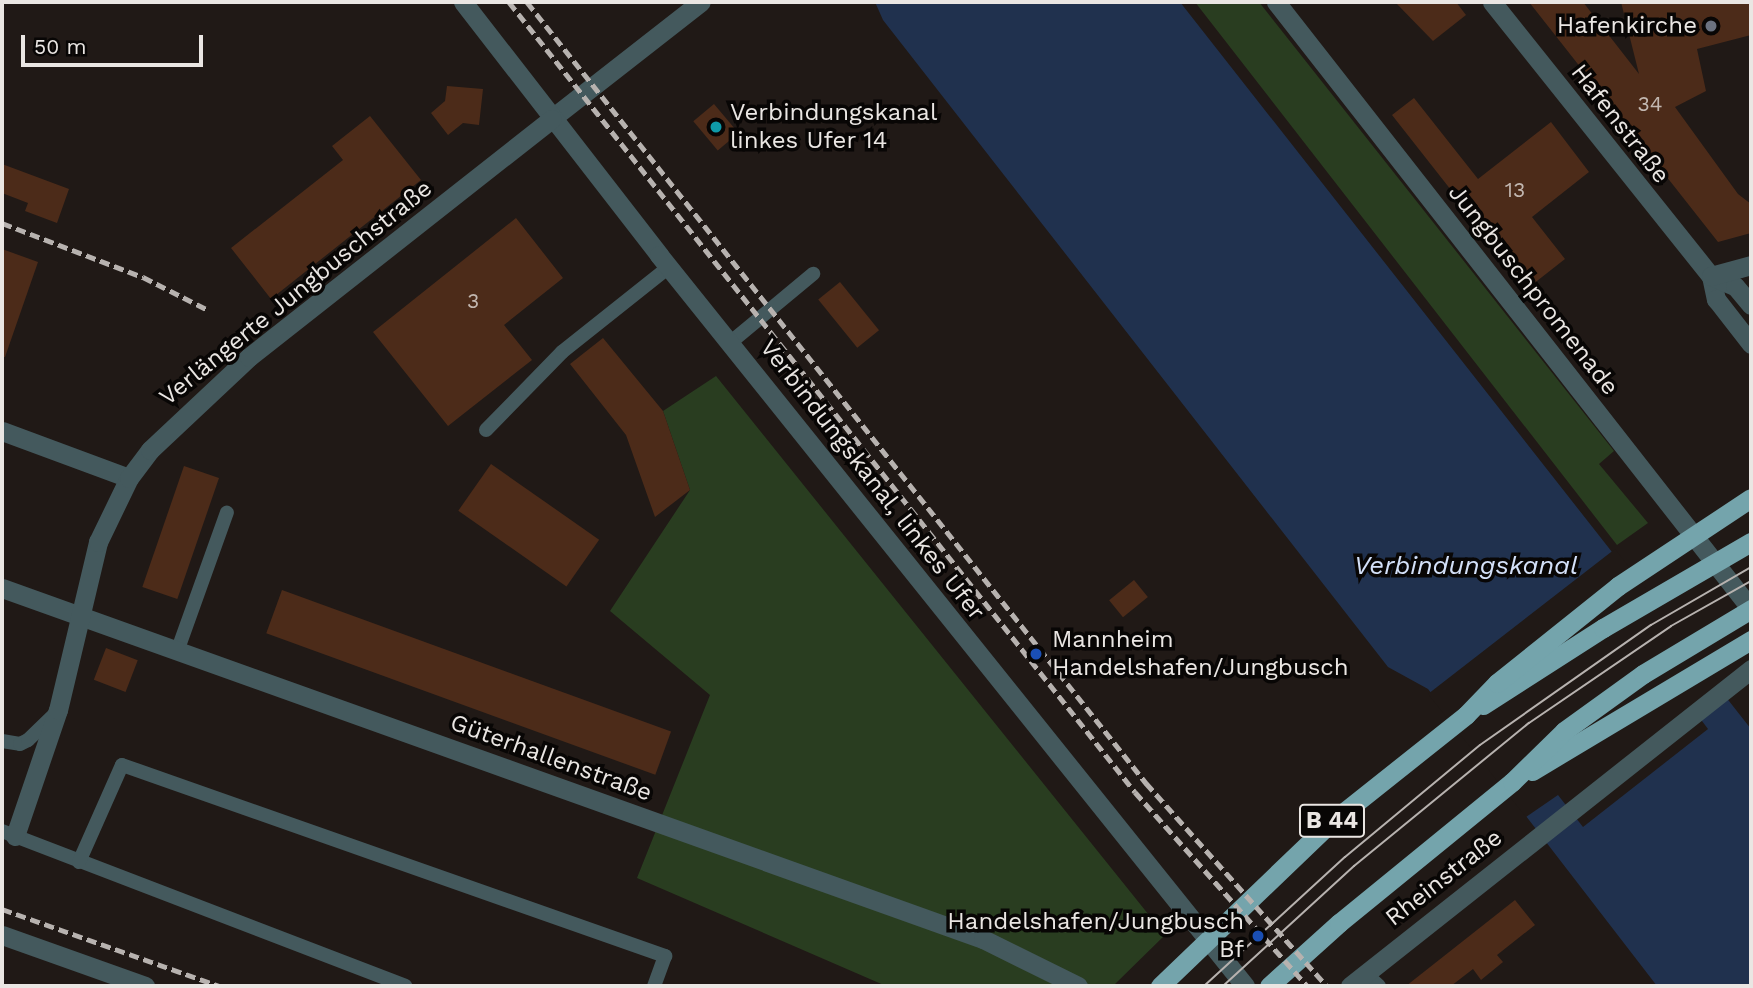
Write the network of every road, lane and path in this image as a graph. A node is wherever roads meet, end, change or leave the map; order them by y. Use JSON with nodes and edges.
{"nodes":[{"id":1,"x":463,"y":2,"type":"edge"},
{"id":2,"x":701,"y":2,"type":"edge"},
{"id":3,"x":1276,"y":2,"type":"edge"},
{"id":4,"x":1492,"y":2,"type":"edge"},
{"id":5,"x":551,"y":119,"type":"junction"},
{"id":6,"x":1751,"y":265,"type":"edge"},
{"id":7,"x":669,"y":267,"type":"junction"},
{"id":8,"x":813,"y":274,"type":"dead end"},
{"id":9,"x":1710,"y":276,"type":"junction"},
{"id":10,"x":1751,"y":305,"type":"edge"},
{"id":11,"x":731,"y":342,"type":"junction"},
{"id":12,"x":1751,"y":344,"type":"edge"},
{"id":13,"x":486,"y":430,"type":"dead end"},
{"id":14,"x":2,"y":432,"type":"edge"},
{"id":15,"x":129,"y":478,"type":"junction"},
{"id":16,"x":1751,"y":498,"type":"edge"},
{"id":17,"x":227,"y":512,"type":"dead end"},
{"id":18,"x":1751,"y":542,"type":"edge"},
{"id":19,"x":2,"y":588,"type":"edge"},
{"id":20,"x":1751,"y":609,"type":"edge"},
{"id":21,"x":81,"y":617,"type":"junction"},
{"id":22,"x":1751,"y":640,"type":"edge"},
{"id":23,"x":178,"y":649,"type":"junction"},
{"id":24,"x":1751,"y":669,"type":"edge"},
{"id":25,"x":58,"y":710,"type":"junction"},
{"id":26,"x":1466,"y":715,"type":"junction"},
{"id":27,"x":2,"y":741,"type":"edge"},
{"id":28,"x":1512,"y":782,"type":"junction"},
{"id":29,"x":8,"y":834,"type":"edge"},
{"id":30,"x":79,"y":862,"type":"junction"},
{"id":31,"x":2,"y":934,"type":"edge"},
{"id":32,"x":1372,"y":979,"type":"edge"},
{"id":33,"x":145,"y":986,"type":"edge"},
{"id":34,"x":405,"y":986,"type":"edge"},
{"id":35,"x":654,"y":986,"type":"edge"},
{"id":36,"x":1079,"y":986,"type":"edge"},
{"id":37,"x":1160,"y":986,"type":"edge"},
{"id":38,"x":1245,"y":986,"type":"edge"},
{"id":39,"x":1269,"y":986,"type":"edge"},
{"id":40,"x":1350,"y":986,"type":"edge"}],
"edges":[{"from":1,"to":5,"type":"street","name":"Verbindungskanal, linkes Ufer"},
{"from":2,"to":5,"type":"street","name":"Verlängerte Jungbuschstraße"},
{"from":3,"to":20,"type":"street","name":"Jungbuschpromenade"},
{"from":4,"to":9,"type":"street","name":"Hafenstraße"},
{"from":5,"to":7,"type":"street","name":"Verbindungskanal, linkes Ufer"},
{"from":5,"to":15,"type":"street","name":"Verlängerte Jungbuschstraße"},
{"from":6,"to":9,"type":"street"},
{"from":7,"to":11,"type":"street","name":"Verbindungskanal, linkes Ufer"},
{"from":7,"to":13,"type":"lane"},
{"from":8,"to":11,"type":"lane"},
{"from":9,"to":10,"type":"street","name":"Hafenstraße"},
{"from":9,"to":12,"type":"street","name":"Hafenstraße"},
{"from":11,"to":38,"type":"street","name":"Verbindungskanal, linkes Ufer"},
{"from":14,"to":15,"type":"street"},
{"from":15,"to":21,"type":"street","name":"Verlängerte Jungbuschstraße"},
{"from":16,"to":26,"type":"highway","number":"B 44"},
{"from":17,"to":23,"type":"lane"},
{"from":18,"to":26,"type":"highway"},
{"from":19,"to":21,"type":"street","name":"Güterhallenstraße"},
{"from":20,"to":28,"type":"highway"},
{"from":21,"to":23,"type":"street","name":"Güterhallenstraße"},
{"from":21,"to":25,"type":"street","name":"Verlängerte Jungbuschstraße"},
{"from":22,"to":28,"type":"highway"},
{"from":23,"to":36,"type":"street","name":"Güterhallenstraße"},
{"from":24,"to":32,"type":"street","name":"Rheinstraße"},
{"from":25,"to":27,"type":"lane"},
{"from":25,"to":29,"type":"street","name":"Verlängerte Jungbuschstraße"},
{"from":26,"to":37,"type":"highway","number":"B 44"},
{"from":28,"to":39,"type":"highway"},
{"from":29,"to":30,"type":"lane"},
{"from":30,"to":34,"type":"lane"},
{"from":30,"to":35,"type":"lane"},
{"from":31,"to":33,"type":"street"},
{"from":32,"to":40,"type":"street","name":"Rheinstraße"}]}
